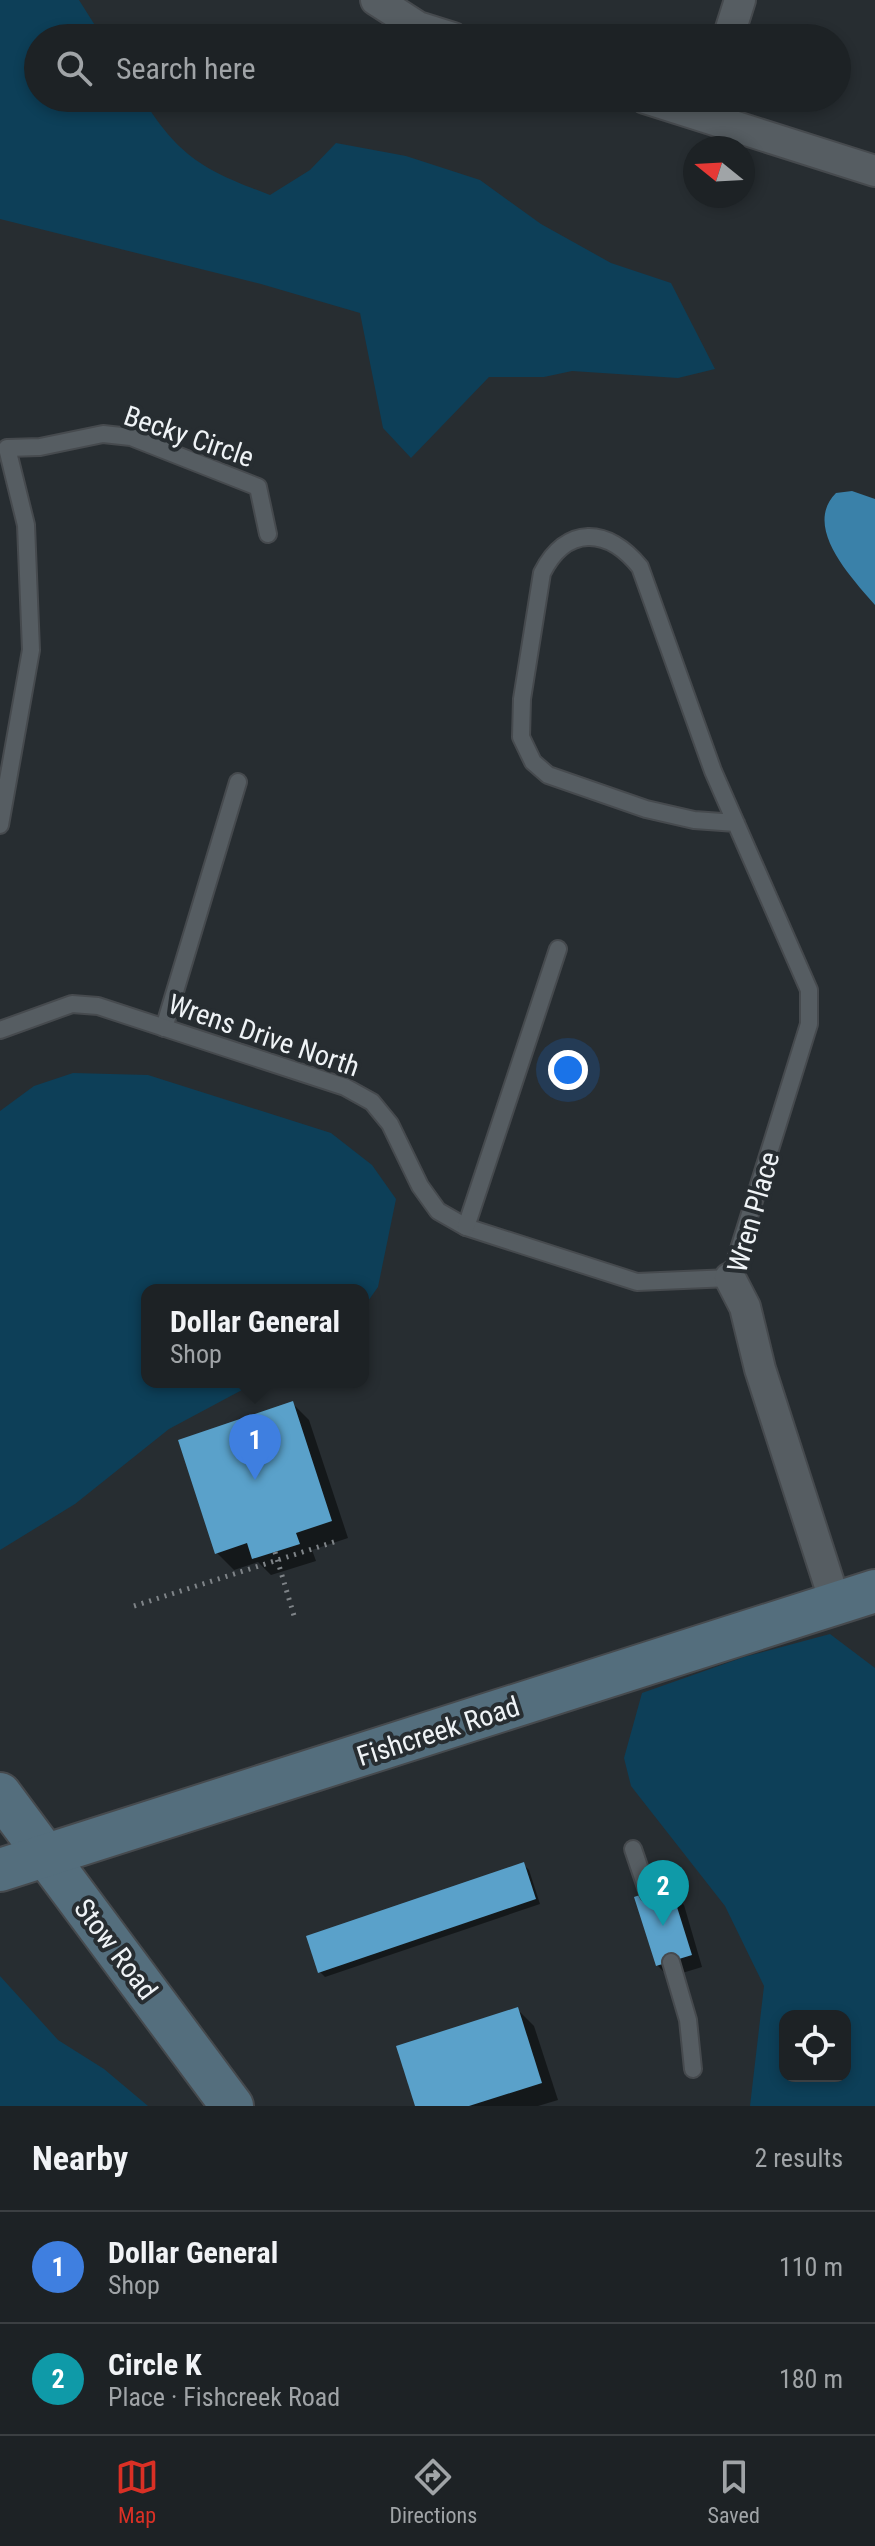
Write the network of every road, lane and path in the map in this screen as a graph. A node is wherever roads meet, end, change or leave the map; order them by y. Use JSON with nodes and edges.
{"nodes":[{"id":1,"x":376,"y":0,"type":"edge"},
{"id":2,"x":740,"y":0,"type":"edge"},
{"id":3,"x":413,"y":24,"type":"edge"},
{"id":4,"x":732,"y":24,"type":"edge"},
{"id":5,"x":720,"y":112,"type":"edge"},
{"id":6,"x":875,"y":171,"type":"edge"},
{"id":7,"x":268,"y":534,"type":"dead end"},
{"id":8,"x":238,"y":782,"type":"dead end"},
{"id":9,"x":736,"y":823,"type":"junction"},
{"id":10,"x":0,"y":825,"type":"edge"},
{"id":11,"x":558,"y":949,"type":"dead end"},
{"id":12,"x":164,"y":1028,"type":"junction"},
{"id":13,"x":0,"y":1030,"type":"edge"},
{"id":14,"x":466,"y":1227,"type":"junction"},
{"id":15,"x":730,"y":1278,"type":"junction"},
{"id":16,"x":337,"y":1541,"type":"dead end"},
{"id":17,"x":275,"y":1552,"type":"dead end"},
{"id":18,"x":278,"y":1560,"type":"junction"},
{"id":19,"x":875,"y":1591,"type":"edge"},
{"id":20,"x":836,"y":1605,"type":"junction"},
{"id":21,"x":134,"y":1606,"type":"dead end"},
{"id":22,"x":295,"y":1619,"type":"dead end"},
{"id":23,"x":0,"y":1794,"type":"edge"},
{"id":24,"x":633,"y":1849,"type":"dead end"},
{"id":25,"x":45,"y":1855,"type":"junction"},
{"id":26,"x":0,"y":1870,"type":"edge"},
{"id":27,"x":648,"y":1893,"type":"dead end"},
{"id":28,"x":671,"y":1962,"type":"dead end"},
{"id":29,"x":693,"y":2069,"type":"dead end"},
{"id":30,"x":232,"y":2106,"type":"edge"}],
"edges":[{"from":1,"to":3,"type":"street"},
{"from":2,"to":4,"type":"street"},
{"from":5,"to":6,"type":"street"},
{"from":7,"to":10,"type":"lane","name":"Becky Circle"},
{"from":8,"to":12,"type":"lane"},
{"from":9,"to":9,"type":"lane","name":"Wren Place"},
{"from":9,"to":15,"type":"lane","name":"Wren Place"},
{"from":11,"to":14,"type":"lane"},
{"from":12,"to":13,"type":"lane","name":"Wrens Drive North"},
{"from":12,"to":14,"type":"lane","name":"Wrens Drive North"},
{"from":14,"to":15,"type":"lane","name":"Wrens Drive North"},
{"from":15,"to":20,"type":"street","name":"Wren Place"},
{"from":16,"to":18,"type":"path"},
{"from":17,"to":18,"type":"path"},
{"from":18,"to":21,"type":"path"},
{"from":18,"to":22,"type":"path"},
{"from":19,"to":20,"type":"main road","name":"Fishcreek Road"},
{"from":20,"to":25,"type":"main road","name":"Fishcreek Road"},
{"from":23,"to":25,"type":"main road","name":"Stow Road"},
{"from":24,"to":27,"type":"lane"},
{"from":25,"to":26,"type":"main road","name":"Fishcreek Road"},
{"from":25,"to":30,"type":"main road","name":"Stow Road"},
{"from":28,"to":29,"type":"lane"}]}
